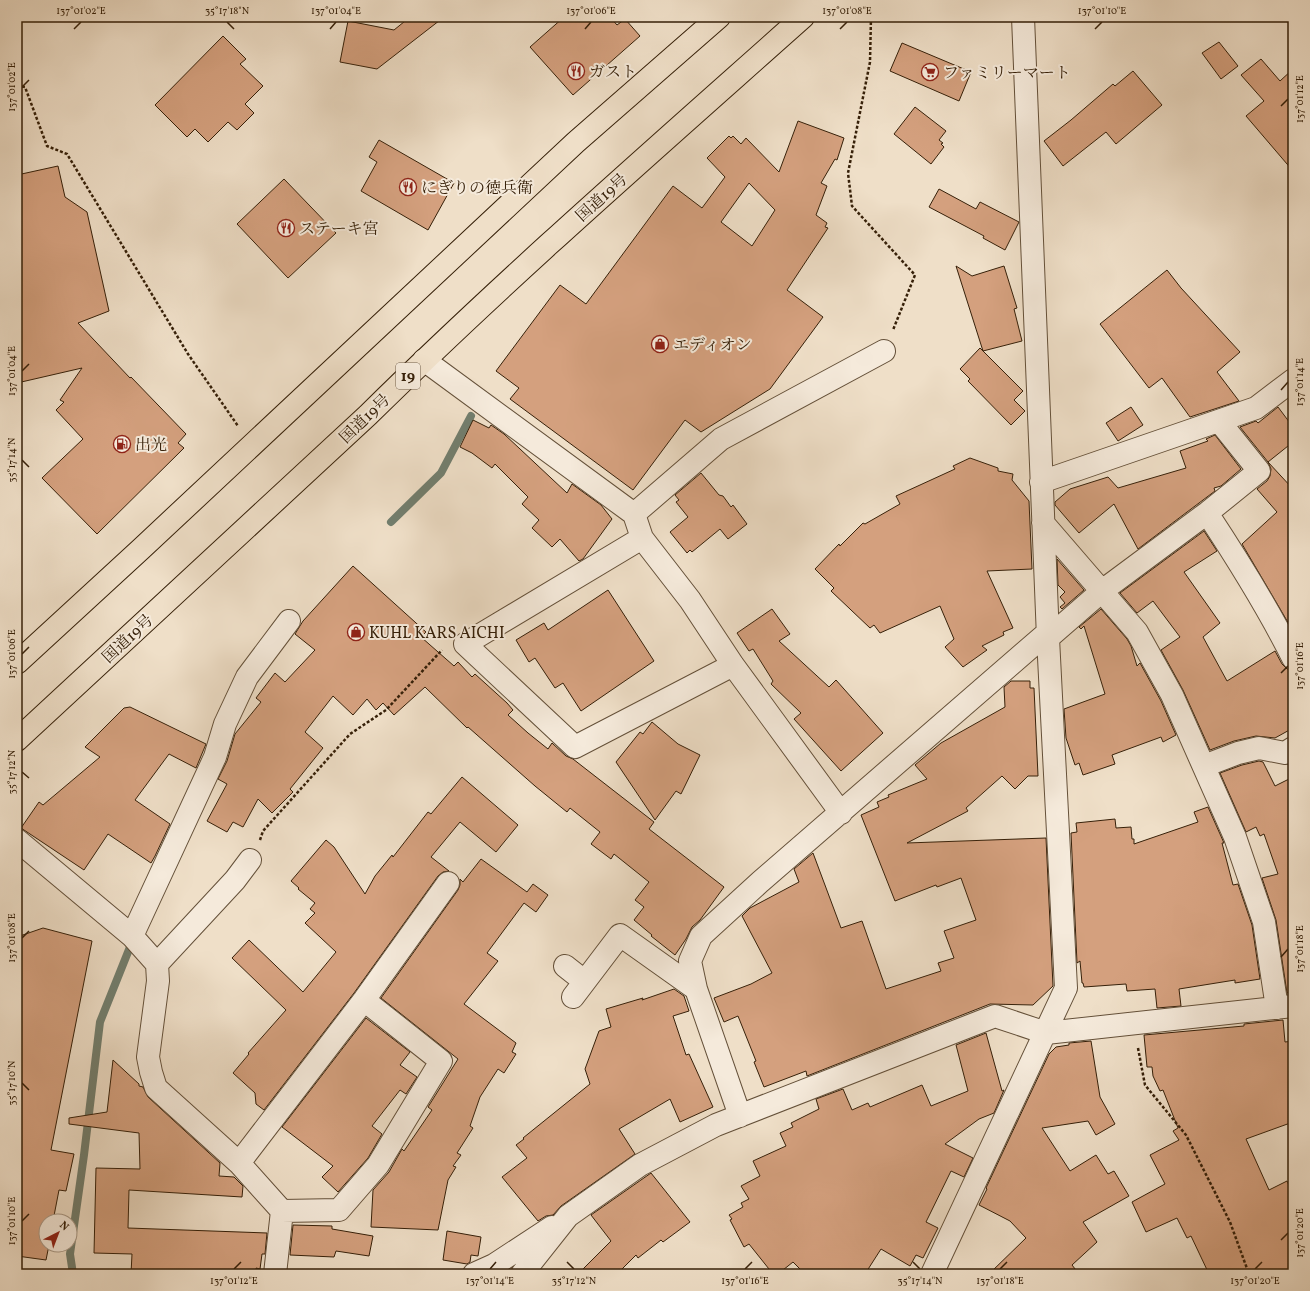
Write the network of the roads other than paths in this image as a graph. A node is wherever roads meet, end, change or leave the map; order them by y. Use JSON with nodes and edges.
{"nodes":[{"id":1,"x":719,"y":17,"type":"edge"},
{"id":2,"x":803,"y":17,"type":"edge"},
{"id":3,"x":1023,"y":17,"type":"edge"},
{"id":4,"x":884,"y":351,"type":"road end"},
{"id":5,"x":424,"y":360,"type":"junction"},
{"id":6,"x":1293,"y":380,"type":"edge"},
{"id":7,"x":1219,"y":420,"type":"junction"},
{"id":8,"x":1041,"y":482,"type":"junction"},
{"id":9,"x":1207,"y":513,"type":"junction"},
{"id":10,"x":634,"y":514,"type":"junction"},
{"id":11,"x":1043,"y":523,"type":"junction"},
{"id":12,"x":642,"y":538,"type":"junction"},
{"id":13,"x":1102,"y":591,"type":"junction"},
{"id":14,"x":289,"y":621,"type":"dead end"},
{"id":15,"x":1047,"y":636,"type":"junction"},
{"id":16,"x":1293,"y":658,"type":"edge"},
{"id":17,"x":17,"y":664,"type":"edge"},
{"id":18,"x":733,"y":665,"type":"junction"},
{"id":19,"x":17,"y":740,"type":"edge"},
{"id":20,"x":1293,"y":748,"type":"edge"},
{"id":21,"x":1204,"y":766,"type":"junction"},
{"id":22,"x":841,"y":812,"type":"junction"},
{"id":23,"x":17,"y":840,"type":"edge"},
{"id":24,"x":250,"y":860,"type":"road end"},
{"id":25,"x":448,"y":883,"type":"dead end"},
{"id":26,"x":132,"y":936,"type":"junction"},
{"id":27,"x":157,"y":964,"type":"junction"},
{"id":28,"x":565,"y":966,"type":"dead end"},
{"id":29,"x":696,"y":989,"type":"junction"},
{"id":30,"x":364,"y":1000,"type":"junction"},
{"id":31,"x":1285,"y":1007,"type":"edge"},
{"id":32,"x":1046,"y":1033,"type":"junction"},
{"id":33,"x":740,"y":1116,"type":"junction"},
{"id":34,"x":239,"y":1163,"type":"junction"},
{"id":35,"x":282,"y":1211,"type":"junction"},
{"id":36,"x":568,"y":1216,"type":"junction"},
{"id":37,"x":275,"y":1274,"type":"edge"},
{"id":38,"x":474,"y":1274,"type":"edge"},
{"id":39,"x":522,"y":1274,"type":"edge"},
{"id":40,"x":932,"y":1274,"type":"edge"}],
"edges":[{"from":1,"to":17,"type":"highway"},
{"from":2,"to":5,"type":"highway","name":"国道19号","number":"19"},
{"from":3,"to":8,"type":"street"},
{"from":4,"to":10,"type":"street"},
{"from":5,"to":10,"type":"street"},
{"from":5,"to":19,"type":"highway","name":"国道19号","number":"19"},
{"from":6,"to":7,"type":"street"},
{"from":7,"to":8,"type":"street"},
{"from":7,"to":9,"type":"street"},
{"from":8,"to":11,"type":"street"},
{"from":9,"to":13,"type":"street"},
{"from":9,"to":16,"type":"street"},
{"from":10,"to":12,"type":"street"},
{"from":11,"to":13,"type":"street"},
{"from":11,"to":15,"type":"street"},
{"from":12,"to":18,"type":"street"},
{"from":12,"to":18,"type":"street"},
{"from":13,"to":15,"type":"street"},
{"from":13,"to":21,"type":"street"},
{"from":14,"to":26,"type":"street"},
{"from":15,"to":22,"type":"street"},
{"from":15,"to":32,"type":"street"},
{"from":18,"to":22,"type":"street"},
{"from":20,"to":21,"type":"street"},
{"from":21,"to":31,"type":"street"},
{"from":22,"to":29,"type":"street"},
{"from":23,"to":26,"type":"street"},
{"from":24,"to":27,"type":"street"},
{"from":25,"to":30,"type":"street"},
{"from":26,"to":27,"type":"street"},
{"from":27,"to":34,"type":"street"},
{"from":28,"to":29,"type":"street"},
{"from":29,"to":33,"type":"street"},
{"from":30,"to":34,"type":"street"},
{"from":30,"to":35,"type":"street"},
{"from":31,"to":32,"type":"street"},
{"from":32,"to":33,"type":"street"},
{"from":32,"to":40,"type":"street"},
{"from":33,"to":36,"type":"street"},
{"from":34,"to":35,"type":"street"},
{"from":35,"to":37,"type":"street"},
{"from":36,"to":38,"type":"street"},
{"from":36,"to":39,"type":"street"}]}
